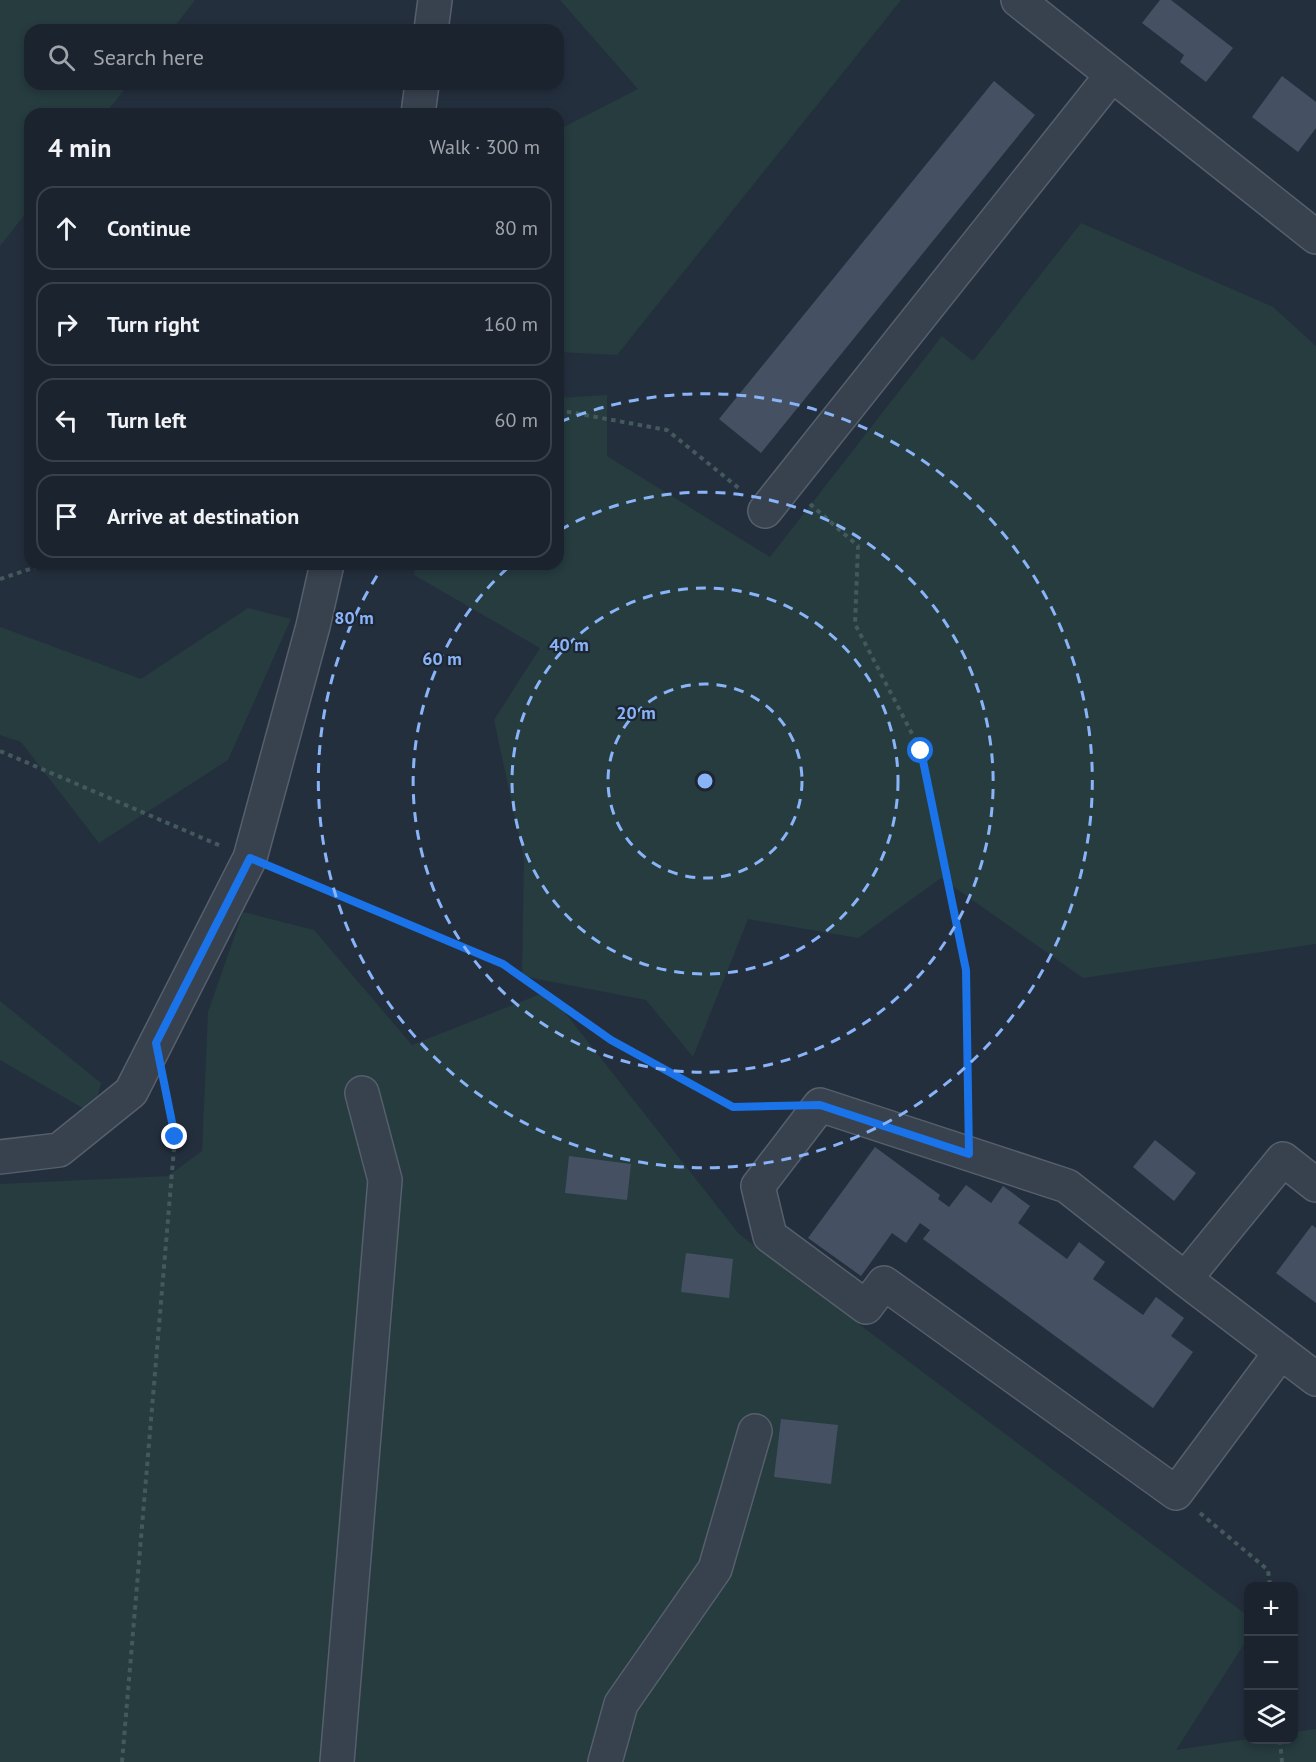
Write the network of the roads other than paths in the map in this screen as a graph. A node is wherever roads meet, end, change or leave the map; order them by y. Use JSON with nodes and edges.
{"nodes":[{"id":1,"x":435,"y":0,"type":"edge"},
{"id":2,"x":1018,"y":0,"type":"edge"},
{"id":3,"x":432,"y":24,"type":"edge"},
{"id":4,"x":1112,"y":75,"type":"junction"},
{"id":5,"x":421,"y":90,"type":"edge"},
{"id":6,"x":418,"y":108,"type":"edge"},
{"id":7,"x":1312,"y":227,"type":"edge"},
{"id":8,"x":765,"y":511,"type":"road end"},
{"id":9,"x":326,"y":570,"type":"edge"},
{"id":10,"x":362,"y":1093,"type":"dead end"},
{"id":11,"x":0,"y":1156,"type":"edge"},
{"id":12,"x":1316,"y":1185,"type":"edge"},
{"id":13,"x":1185,"y":1280,"type":"junction"},
{"id":14,"x":1281,"y":1352,"type":"junction"},
{"id":15,"x":1316,"y":1378,"type":"edge"},
{"id":16,"x":756,"y":1431,"type":"dead end"},
{"id":17,"x":337,"y":1762,"type":"edge"},
{"id":18,"x":604,"y":1762,"type":"edge"}],
"edges":[{"from":1,"to":3,"type":"street"},
{"from":2,"to":4,"type":"street"},
{"from":4,"to":7,"type":"street"},
{"from":4,"to":8,"type":"street"},
{"from":5,"to":6,"type":"street"},
{"from":9,"to":11,"type":"street"},
{"from":10,"to":17,"type":"street"},
{"from":12,"to":13,"type":"street"},
{"from":13,"to":14,"type":"street"},
{"from":13,"to":14,"type":"street"},
{"from":14,"to":15,"type":"street"},
{"from":16,"to":18,"type":"street"}]}
